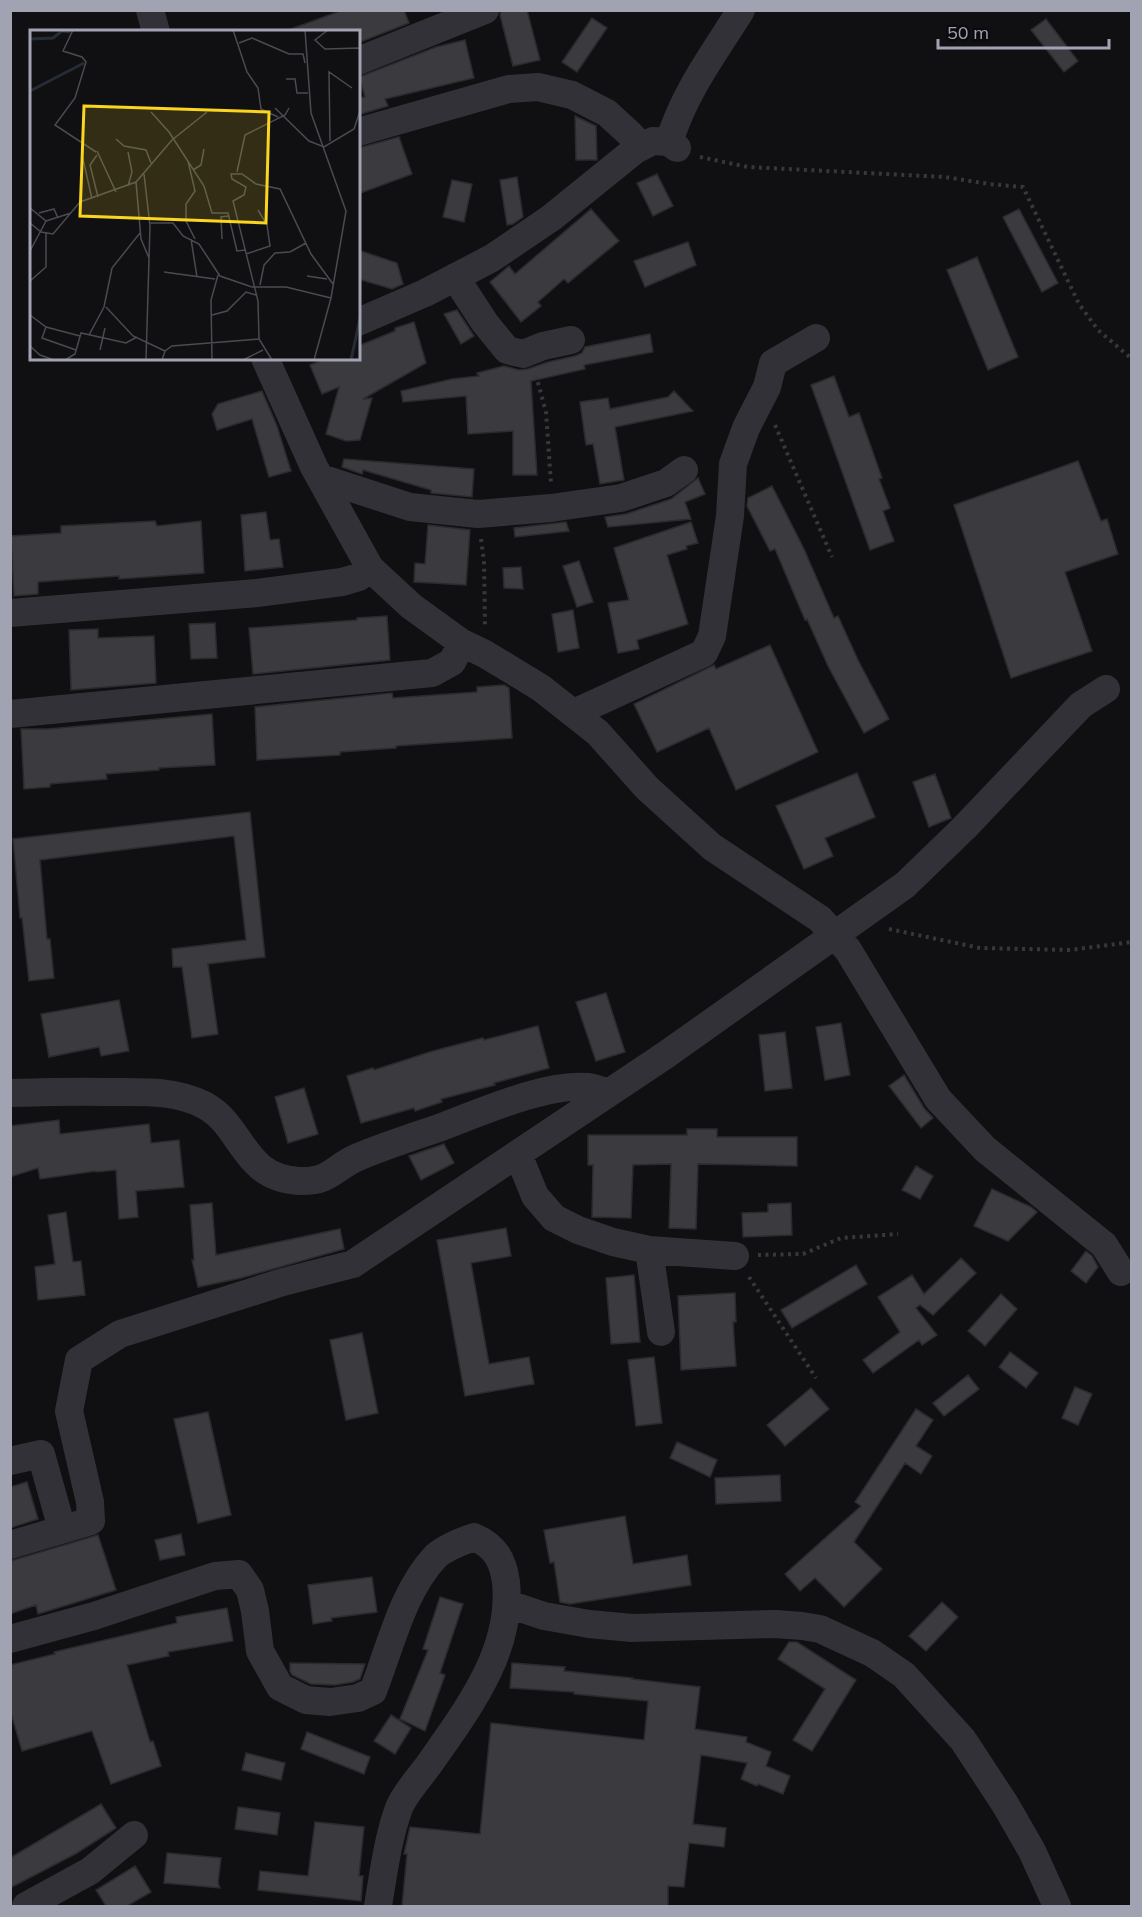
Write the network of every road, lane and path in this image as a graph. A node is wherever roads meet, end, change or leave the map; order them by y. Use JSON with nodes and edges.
{"nodes":[{"id":1,"x":150,"y":10,"type":"edge"},
{"id":2,"x":485,"y":10,"type":"edge"},
{"id":3,"x":741,"y":10,"type":"edge"},
{"id":4,"x":155,"y":30,"type":"edge"},
{"id":5,"x":360,"y":60,"type":"edge"},
{"id":6,"x":360,"y":131,"type":"edge"},
{"id":7,"x":673,"y":145,"type":"junction"},
{"id":8,"x":640,"y":147,"type":"junction"},
{"id":9,"x":455,"y":277,"type":"junction"},
{"id":10,"x":360,"y":321,"type":"edge"},
{"id":11,"x":816,"y":338,"type":"dead end"},
{"id":12,"x":571,"y":340,"type":"dead end"},
{"id":13,"x":530,"y":352,"type":"junction"},
{"id":14,"x":1131,"y":359,"type":"edge"},
{"id":15,"x":266,"y":360,"type":"edge"},
{"id":16,"x":760,"y":402,"type":"junction"},
{"id":17,"x":684,"y":470,"type":"dead end"},
{"id":18,"x":321,"y":478,"type":"junction"},
{"id":19,"x":551,"y":508,"type":"junction"},
{"id":20,"x":478,"y":514,"type":"junction"},
{"id":21,"x":832,"y":557,"type":"dead end"},
{"id":22,"x":370,"y":568,"type":"junction"},
{"id":23,"x":10,"y":613,"type":"edge"},
{"id":24,"x":474,"y":649,"type":"junction"},
{"id":25,"x":1106,"y":689,"type":"dead end"},
{"id":26,"x":573,"y":713,"type":"junction"},
{"id":27,"x":10,"y":714,"type":"edge"},
{"id":28,"x":843,"y":930,"type":"junction"},
{"id":29,"x":1131,"y":942,"type":"edge"},
{"id":30,"x":609,"y":1092,"type":"junction"},
{"id":31,"x":10,"y":1093,"type":"edge"},
{"id":32,"x":518,"y":1154,"type":"junction"},
{"id":33,"x":898,"y":1234,"type":"dead end"},
{"id":34,"x":649,"y":1250,"type":"junction"},
{"id":35,"x":735,"y":1256,"type":"junction"},
{"id":36,"x":1121,"y":1272,"type":"dead end"},
{"id":37,"x":661,"y":1332,"type":"dead end"},
{"id":38,"x":816,"y":1378,"type":"dead end"},
{"id":39,"x":10,"y":1461,"type":"edge"},
{"id":40,"x":62,"y":1529,"type":"junction"},
{"id":41,"x":10,"y":1545,"type":"edge"},
{"id":42,"x":508,"y":1604,"type":"junction"},
{"id":43,"x":10,"y":1639,"type":"edge"},
{"id":44,"x":134,"y":1835,"type":"dead end"},
{"id":45,"x":26,"y":1906,"type":"edge"},
{"id":46,"x":378,"y":1906,"type":"edge"},
{"id":47,"x":1057,"y":1906,"type":"edge"}],
"edges":[{"from":1,"to":4,"type":"street"},
{"from":2,"to":5,"type":"street"},
{"from":3,"to":7,"type":"street"},
{"from":6,"to":8,"type":"street"},
{"from":7,"to":8,"type":"street"},
{"from":7,"to":14,"type":"path"},
{"from":8,"to":9,"type":"street"},
{"from":9,"to":10,"type":"street"},
{"from":9,"to":13,"type":"street"},
{"from":11,"to":16,"type":"street"},
{"from":12,"to":13,"type":"street"},
{"from":13,"to":19,"type":"path"},
{"from":15,"to":18,"type":"street"},
{"from":16,"to":21,"type":"path"},
{"from":16,"to":26,"type":"street"},
{"from":17,"to":19,"type":"street"},
{"from":18,"to":20,"type":"street"},
{"from":18,"to":22,"type":"street"},
{"from":19,"to":20,"type":"street"},
{"from":20,"to":24,"type":"path"},
{"from":22,"to":23,"type":"street"},
{"from":22,"to":24,"type":"street"},
{"from":24,"to":26,"type":"street"},
{"from":24,"to":27,"type":"street"},
{"from":25,"to":28,"type":"street"},
{"from":26,"to":28,"type":"street"},
{"from":28,"to":29,"type":"path"},
{"from":28,"to":30,"type":"street"},
{"from":28,"to":36,"type":"street"},
{"from":30,"to":31,"type":"street"},
{"from":30,"to":32,"type":"street"},
{"from":32,"to":34,"type":"street"},
{"from":32,"to":40,"type":"street"},
{"from":33,"to":35,"type":"path"},
{"from":34,"to":35,"type":"street"},
{"from":34,"to":37,"type":"street"},
{"from":35,"to":38,"type":"path"},
{"from":39,"to":40,"type":"street"},
{"from":40,"to":41,"type":"street"},
{"from":42,"to":43,"type":"street"},
{"from":42,"to":46,"type":"street"},
{"from":42,"to":47,"type":"street"},
{"from":44,"to":45,"type":"street"}]}
